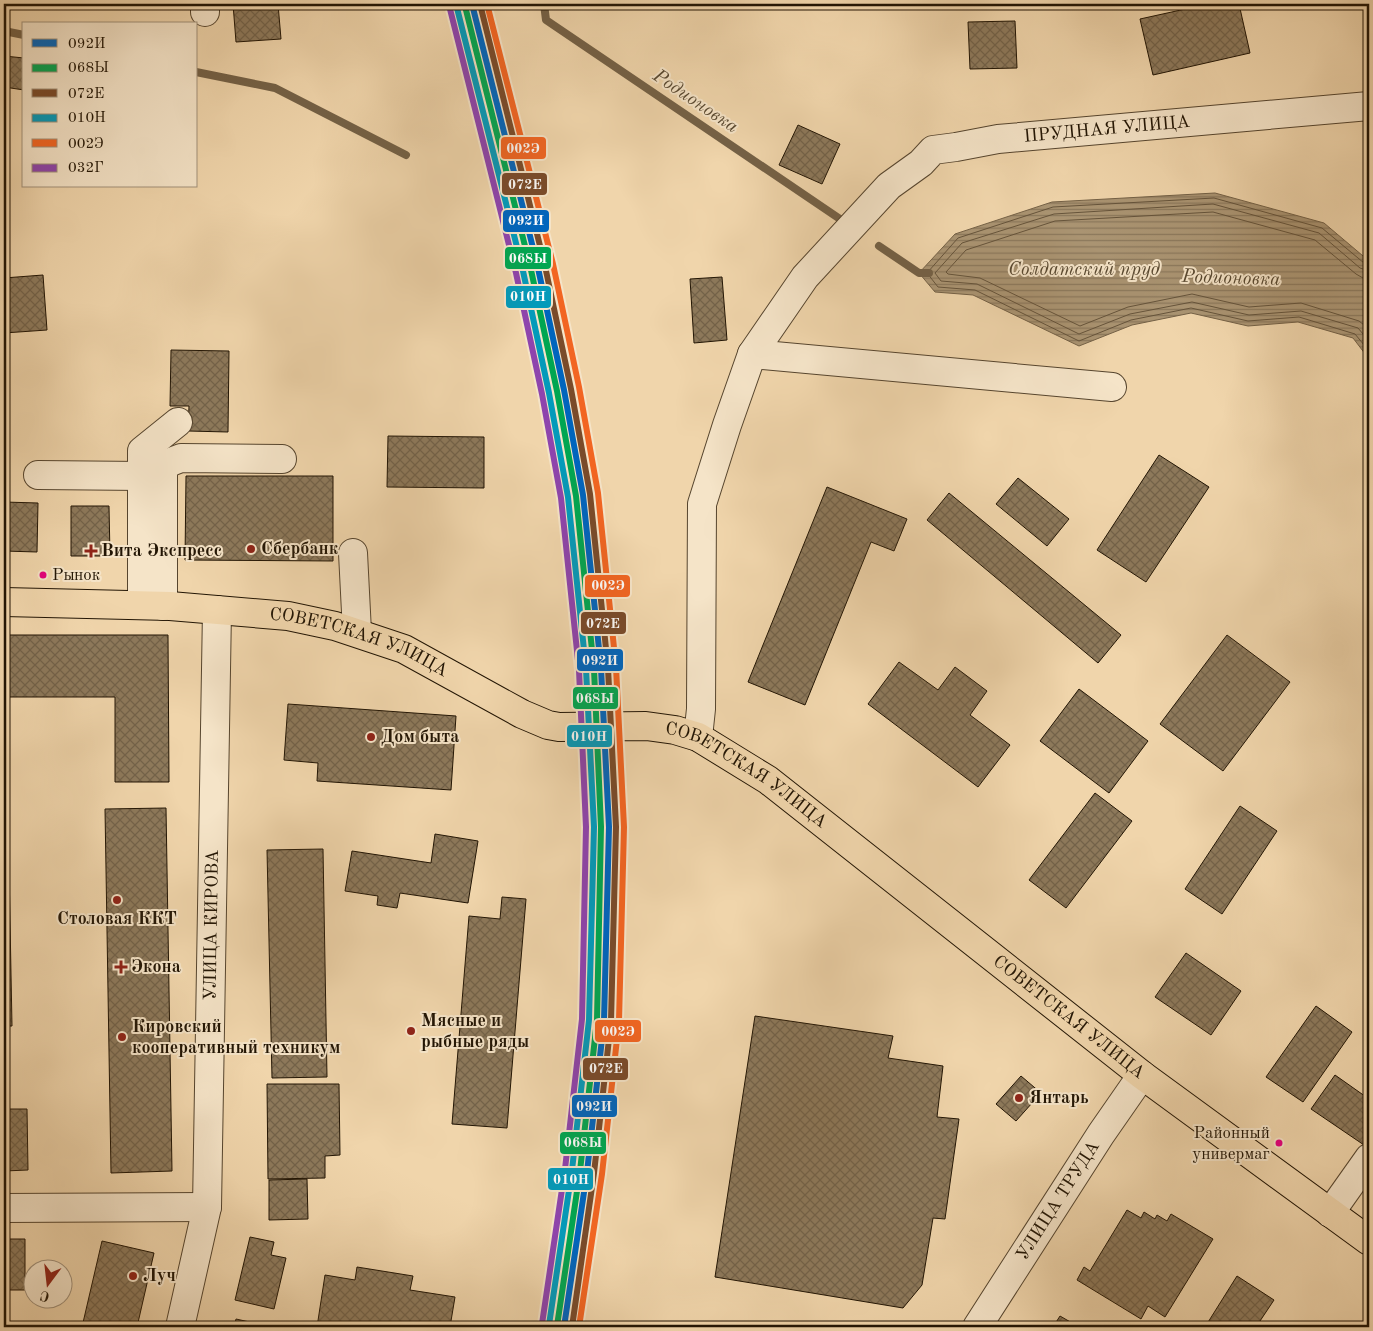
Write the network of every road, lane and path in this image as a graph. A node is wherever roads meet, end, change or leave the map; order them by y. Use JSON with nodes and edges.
{"nodes":[{"id":1,"x":1369,"y":106,"type":"edge"},
{"id":2,"x":752,"y":354,"type":"junction"},
{"id":3,"x":1112,"y":387,"type":"dead end"},
{"id":4,"x":178,"y":422,"type":"dead end"},
{"id":5,"x":282,"y":459,"type":"dead end"},
{"id":6,"x":38,"y":474,"type":"dead end"},
{"id":7,"x":142,"y":476,"type":"junction"},
{"id":8,"x":353,"y":554,"type":"dead end"},
{"id":9,"x":4,"y":602,"type":"edge"},
{"id":10,"x":152,"y":605,"type":"junction"},
{"id":11,"x":217,"y":610,"type":"junction"},
{"id":12,"x":357,"y":632,"type":"junction"},
{"id":13,"x":698,"y":737,"type":"junction"},
{"id":14,"x":1142,"y":1075,"type":"junction"},
{"id":15,"x":1369,"y":1158,"type":"edge"},
{"id":16,"x":207,"y":1207,"type":"junction"},
{"id":17,"x":4,"y":1208,"type":"edge"},
{"id":18,"x":1330,"y":1213,"type":"junction"},
{"id":19,"x":1369,"y":1241,"type":"edge"},
{"id":20,"x":180,"y":1327,"type":"edge"},
{"id":21,"x":977,"y":1327,"type":"edge"}],
"edges":[{"from":1,"to":2,"type":"street","name":"ПРУДНАЯ УЛИЦА"},
{"from":2,"to":3,"type":"street"},
{"from":2,"to":13,"type":"street","name":"ПРУДНАЯ УЛИЦА"},
{"from":4,"to":7,"type":"street"},
{"from":5,"to":10,"type":"street"},
{"from":6,"to":7,"type":"street"},
{"from":7,"to":10,"type":"street"},
{"from":8,"to":12,"type":"street"},
{"from":9,"to":10,"type":"main road","name":"СОВЕТСКАЯ УЛИЦА"},
{"from":10,"to":11,"type":"main road","name":"СОВЕТСКАЯ УЛИЦА"},
{"from":11,"to":12,"type":"main road","name":"СОВЕТСКАЯ УЛИЦА"},
{"from":11,"to":16,"type":"street","name":"УЛИЦА КИРОВА"},
{"from":12,"to":13,"type":"main road","name":"СОВЕТСКАЯ УЛИЦА"},
{"from":13,"to":14,"type":"main road","name":"СОВЕТСКАЯ УЛИЦА"},
{"from":14,"to":18,"type":"main road","name":"СОВЕТСКАЯ УЛИЦА"},
{"from":14,"to":21,"type":"street","name":"УЛИЦА ТРУДА"},
{"from":15,"to":18,"type":"street"},
{"from":16,"to":17,"type":"street"},
{"from":16,"to":20,"type":"street","name":"УЛИЦА КИРОВА"},
{"from":18,"to":19,"type":"main road","name":"СОВЕТСКАЯ УЛИЦА"}]}
